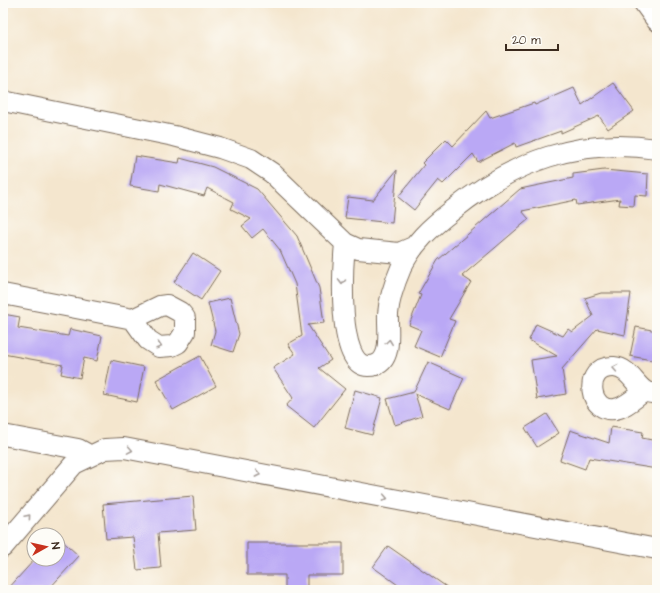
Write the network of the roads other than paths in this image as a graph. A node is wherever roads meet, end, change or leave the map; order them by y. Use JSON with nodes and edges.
{"nodes":[{"id":1,"x":644,"y":3,"type":"edge"},
{"id":2,"x":657,"y":22,"type":"edge"},
{"id":3,"x":3,"y":101,"type":"edge"},
{"id":4,"x":657,"y":149,"type":"edge"},
{"id":5,"x":345,"y":243,"type":"junction"},
{"id":6,"x":412,"y":247,"type":"junction"},
{"id":7,"x":3,"y":294,"type":"edge"},
{"id":8,"x":133,"y":319,"type":"dead end"},
{"id":9,"x":3,"y":435,"type":"edge"},
{"id":10,"x":89,"y":455,"type":"junction"},
{"id":11,"x":3,"y":547,"type":"edge"},
{"id":12,"x":657,"y":549,"type":"edge"}],
"edges":[{"from":1,"to":2,"type":"street"},
{"from":3,"to":5,"type":"street"},
{"from":4,"to":6,"type":"street"},
{"from":5,"to":6,"type":"street"},
{"from":5,"to":6,"type":"street","one_way":true},
{"from":7,"to":8,"type":"street"},
{"from":9,"to":10,"type":"street"},
{"from":11,"to":10,"type":"street","one_way":true},
{"from":10,"to":12,"type":"street","one_way":true}]}
